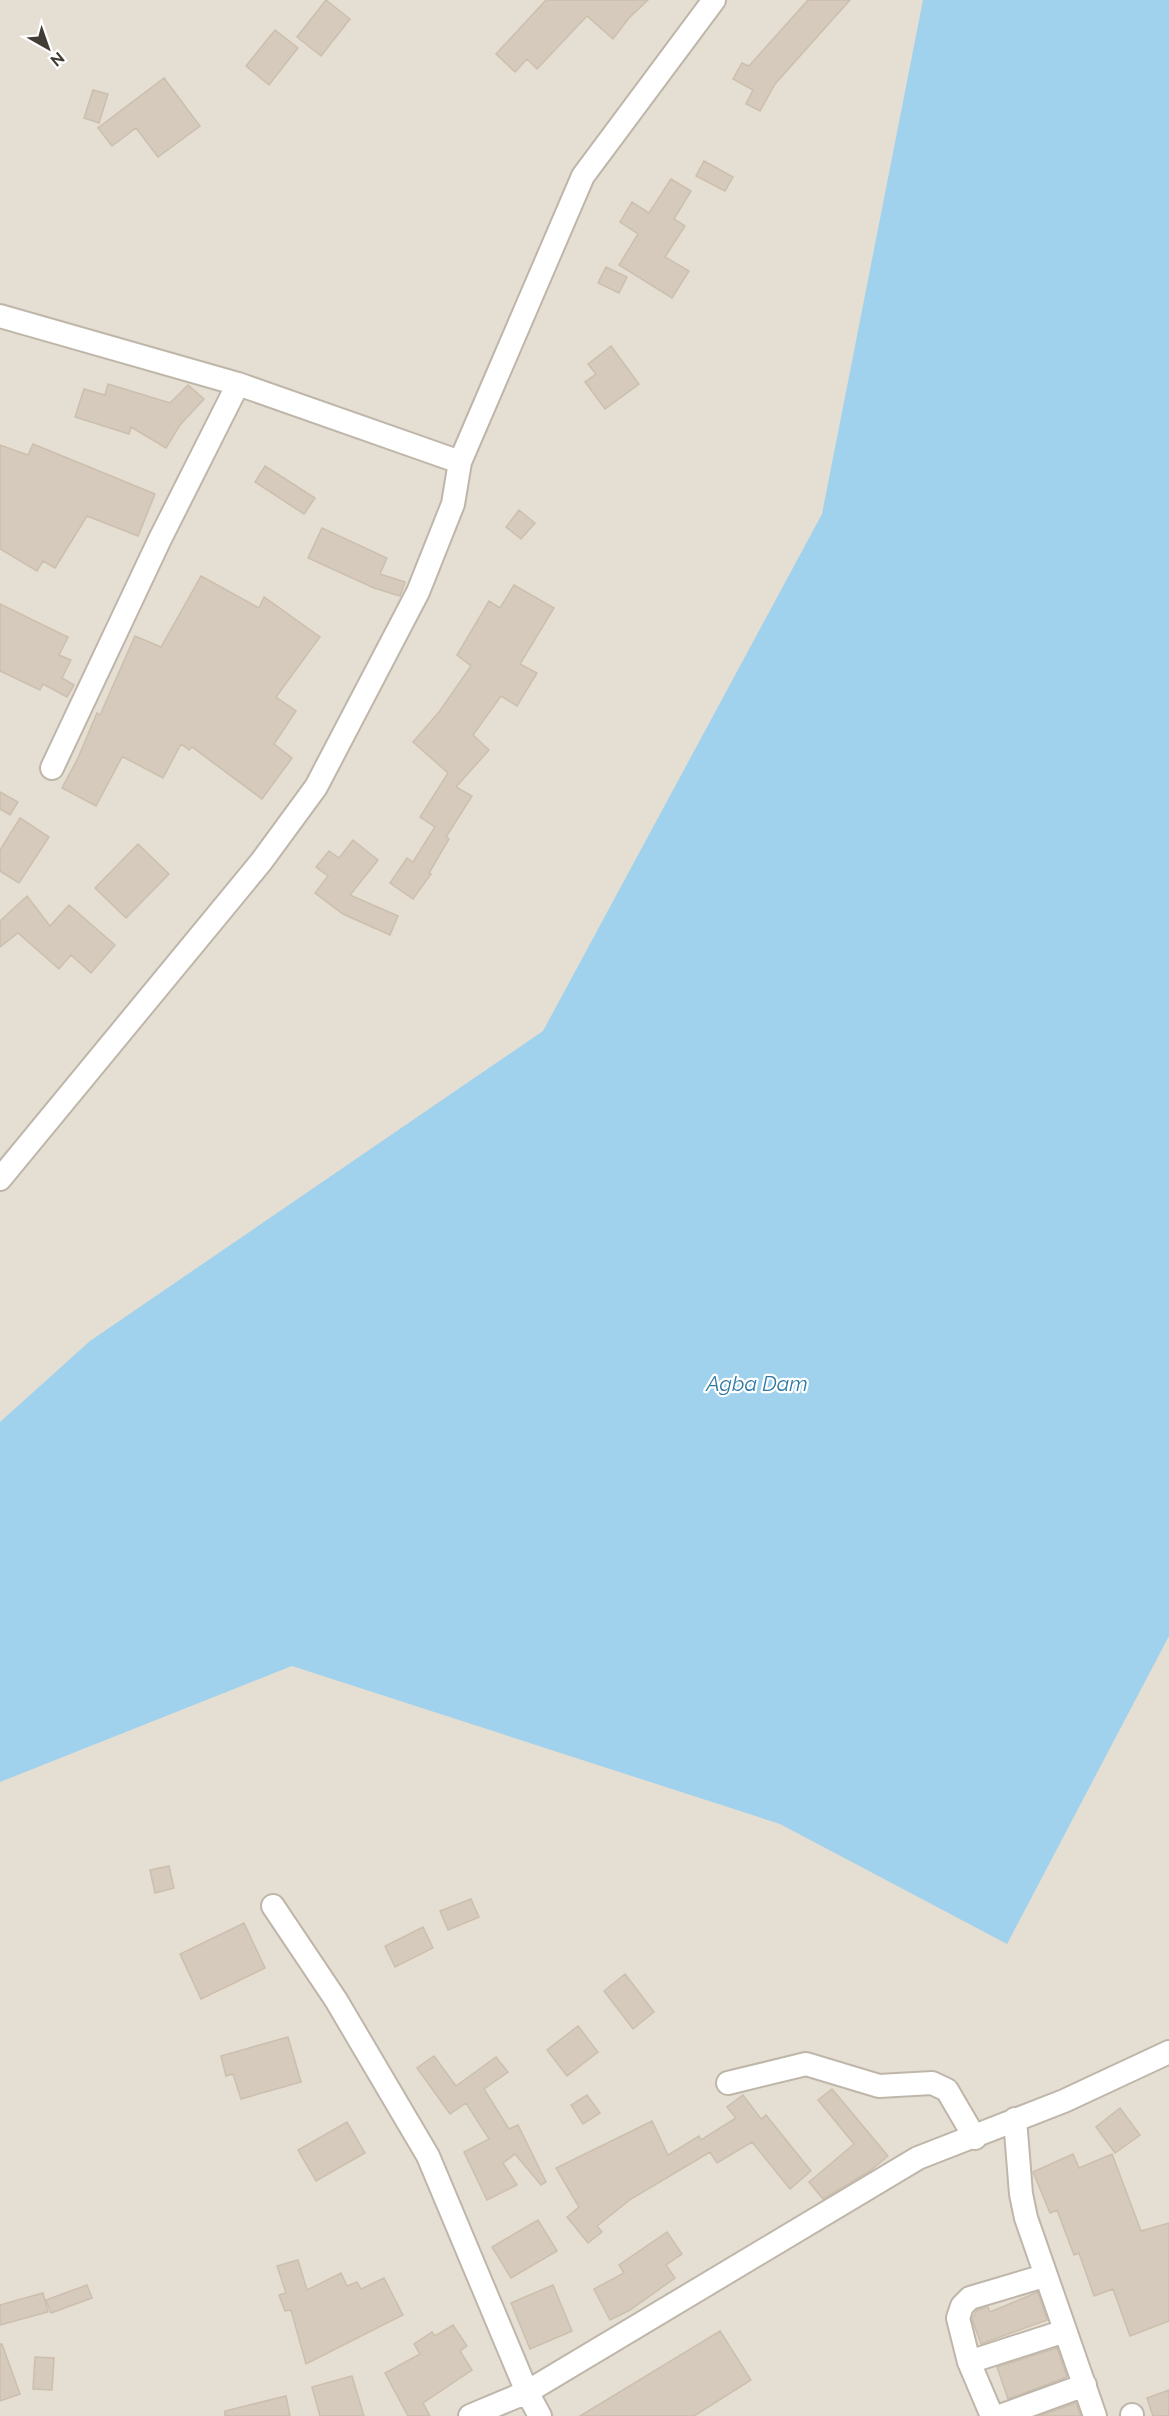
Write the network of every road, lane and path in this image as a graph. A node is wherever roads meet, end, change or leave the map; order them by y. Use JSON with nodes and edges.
{"nodes":[{"id":1,"x":714,"y":0,"type":"edge"},
{"id":2,"x":0,"y":316,"type":"edge"},
{"id":3,"x":238,"y":384,"type":"junction"},
{"id":4,"x":460,"y":462,"type":"junction"},
{"id":5,"x":51,"y":768,"type":"dead end"},
{"id":6,"x":0,"y":1179,"type":"edge"},
{"id":7,"x":273,"y":1906,"type":"dead end"},
{"id":8,"x":1169,"y":2052,"type":"edge"},
{"id":9,"x":728,"y":2083,"type":"dead end"},
{"id":10,"x":1014,"y":2119,"type":"junction"},
{"id":11,"x":975,"y":2138,"type":"junction"},
{"id":12,"x":1044,"y":2276,"type":"junction"},
{"id":13,"x":1065,"y":2331,"type":"junction"},
{"id":14,"x":969,"y":2362,"type":"junction"},
{"id":15,"x":1085,"y":2385,"type":"junction"},
{"id":16,"x":527,"y":2392,"type":"junction"},
{"id":17,"x":470,"y":2416,"type":"edge"},
{"id":18,"x":540,"y":2416,"type":"edge"},
{"id":19,"x":992,"y":2416,"type":"edge"},
{"id":20,"x":1000,"y":2416,"type":"edge"},
{"id":21,"x":1095,"y":2416,"type":"edge"}],
"edges":[{"from":1,"to":4,"type":"street"},
{"from":2,"to":3,"type":"street"},
{"from":3,"to":4,"type":"street"},
{"from":3,"to":5,"type":"street"},
{"from":4,"to":6,"type":"street"},
{"from":7,"to":16,"type":"street"},
{"from":8,"to":10,"type":"street"},
{"from":9,"to":11,"type":"street"},
{"from":10,"to":11,"type":"street"},
{"from":10,"to":12,"type":"street"},
{"from":11,"to":16,"type":"street"},
{"from":12,"to":13,"type":"street"},
{"from":12,"to":14,"type":"street"},
{"from":13,"to":14,"type":"street"},
{"from":13,"to":15,"type":"street"},
{"from":14,"to":19,"type":"street"},
{"from":15,"to":20,"type":"street"},
{"from":15,"to":21,"type":"street"},
{"from":16,"to":17,"type":"street"},
{"from":16,"to":18,"type":"street"}]}
